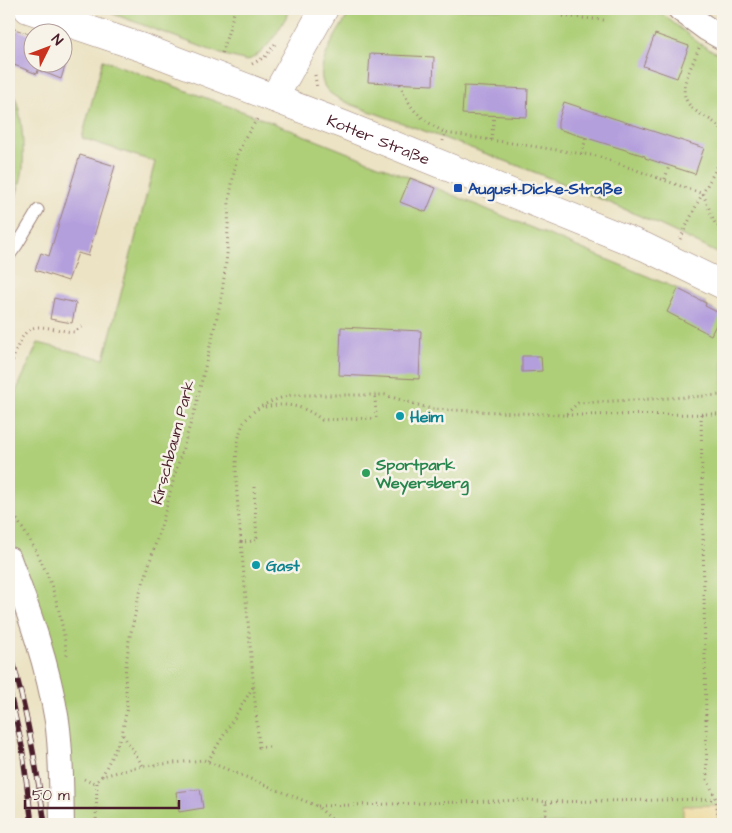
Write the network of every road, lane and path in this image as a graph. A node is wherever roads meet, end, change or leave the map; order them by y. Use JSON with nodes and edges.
{"nodes":[{"id":1,"x":28,"y":9,"type":"edge"},
{"id":2,"x":235,"y":9,"type":"edge"},
{"id":3,"x":324,"y":9,"type":"edge"},
{"id":4,"x":560,"y":9,"type":"edge"},
{"id":5,"x":680,"y":9,"type":"edge"},
{"id":6,"x":604,"y":20,"type":"dead end"},
{"id":7,"x":715,"y":34,"type":"edge"},
{"id":8,"x":280,"y":38,"type":"dead end"},
{"id":9,"x":222,"y":60,"type":"dead end"},
{"id":10,"x":249,"y":66,"type":"dead end"},
{"id":11,"x":400,"y":84,"type":"dead end"},
{"id":12,"x":268,"y":105,"type":"junction"},
{"id":13,"x":494,"y":116,"type":"dead end"},
{"id":14,"x":723,"y":132,"type":"edge"},
{"id":15,"x":445,"y":133,"type":"junction"},
{"id":16,"x":586,"y":138,"type":"dead end"},
{"id":17,"x":491,"y":140,"type":"junction"},
{"id":18,"x":442,"y":144,"type":"dead end"},
{"id":19,"x":582,"y":154,"type":"junction"},
{"id":20,"x":723,"y":156,"type":"edge"},
{"id":21,"x":669,"y":166,"type":"dead end"},
{"id":22,"x":664,"y":179,"type":"junction"},
{"id":23,"x":703,"y":194,"type":"junction"},
{"id":24,"x":38,"y":210,"type":"dead end"},
{"id":25,"x":723,"y":231,"type":"edge"},
{"id":26,"x":682,"y":235,"type":"dead end"},
{"id":27,"x":9,"y":256,"type":"edge"},
{"id":28,"x":723,"y":285,"type":"edge"},
{"id":29,"x":85,"y":325,"type":"dead end"},
{"id":30,"x":9,"y":370,"type":"edge"},
{"id":31,"x":375,"y":395,"type":"junction"},
{"id":32,"x":723,"y":395,"type":"edge"},
{"id":33,"x":260,"y":408,"type":"junction"},
{"id":34,"x":701,"y":414,"type":"junction"},
{"id":35,"x":723,"y":414,"type":"edge"},
{"id":36,"x":565,"y":415,"type":"junction"},
{"id":37,"x":254,"y":487,"type":"dead end"},
{"id":38,"x":241,"y":542,"type":"junction"},
{"id":39,"x":9,"y":559,"type":"edge"},
{"id":40,"x":254,"y":686,"type":"junction"},
{"id":41,"x":122,"y":735,"type":"junction"},
{"id":42,"x":273,"y":747,"type":"dead end"},
{"id":43,"x":208,"y":761,"type":"junction"},
{"id":44,"x":144,"y":766,"type":"junction"},
{"id":45,"x":97,"y":781,"type":"dead end"},
{"id":46,"x":716,"y":799,"type":"junction"},
{"id":47,"x":546,"y":802,"type":"junction"},
{"id":48,"x":317,"y":806,"type":"junction"},
{"id":49,"x":62,"y":824,"type":"edge"},
{"id":50,"x":96,"y":824,"type":"edge"},
{"id":51,"x":337,"y":824,"type":"edge"},
{"id":52,"x":546,"y":824,"type":"edge"},
{"id":53,"x":719,"y":824,"type":"edge"}],
"edges":[{"from":1,"to":12,"type":"street","name":"Kotter Straße"},
{"from":2,"to":9,"type":"path"},
{"from":3,"to":12,"type":"street"},
{"from":4,"to":6,"type":"path"},
{"from":5,"to":7,"type":"street"},
{"from":7,"to":14,"type":"path"},
{"from":8,"to":10,"type":"path"},
{"from":11,"to":15,"type":"path"},
{"from":12,"to":28,"type":"street","name":"Kotter Straße"},
{"from":12,"to":41,"type":"path","name":"Kirschbaum Park"},
{"from":13,"to":17,"type":"path"},
{"from":15,"to":17,"type":"path","name":"Kotter Straße"},
{"from":15,"to":18,"type":"path","name":"Kotter Straße"},
{"from":16,"to":19,"type":"path"},
{"from":17,"to":19,"type":"path","name":"Kotter Straße"},
{"from":19,"to":22,"type":"path","name":"Kotter Straße"},
{"from":20,"to":23,"type":"path"},
{"from":21,"to":22,"type":"path"},
{"from":22,"to":23,"type":"path","name":"Kotter Straße"},
{"from":23,"to":25,"type":"path"},
{"from":23,"to":26,"type":"path"},
{"from":24,"to":27,"type":"lane"},
{"from":29,"to":30,"type":"path"},
{"from":31,"to":33,"type":"path"},
{"from":31,"to":33,"type":"path"},
{"from":31,"to":36,"type":"path"},
{"from":32,"to":36,"type":"path"},
{"from":33,"to":38,"type":"path"},
{"from":34,"to":35,"type":"path"},
{"from":34,"to":36,"type":"path"},
{"from":34,"to":46,"type":"path"},
{"from":37,"to":38,"type":"path"},
{"from":38,"to":40,"type":"path"},
{"from":39,"to":49,"type":"street"},
{"from":40,"to":42,"type":"path"},
{"from":40,"to":43,"type":"path"},
{"from":41,"to":44,"type":"path"},
{"from":41,"to":44,"type":"path","name":"Kirschbaum Park"},
{"from":43,"to":44,"type":"path"},
{"from":43,"to":48,"type":"path"},
{"from":45,"to":50,"type":"path"},
{"from":46,"to":47,"type":"path"},
{"from":46,"to":53,"type":"path"},
{"from":47,"to":48,"type":"path"},
{"from":47,"to":52,"type":"path"},
{"from":48,"to":51,"type":"path"}]}
